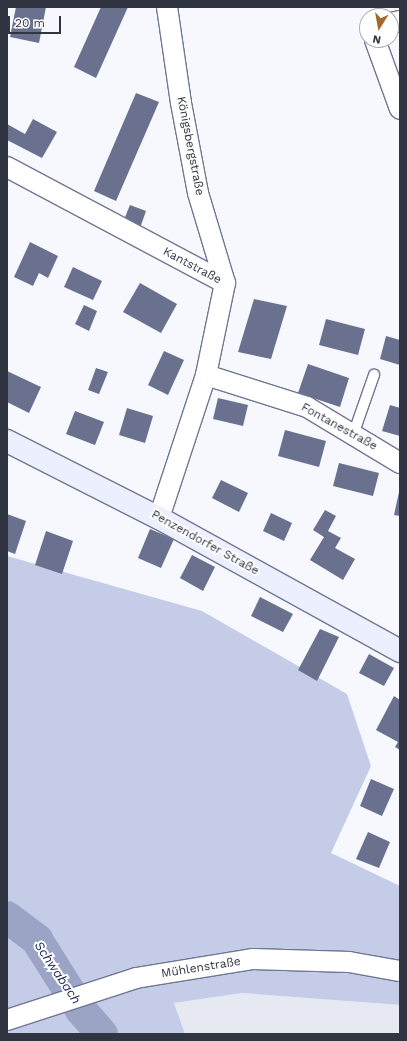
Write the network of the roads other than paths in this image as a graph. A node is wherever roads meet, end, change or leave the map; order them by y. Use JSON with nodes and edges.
{"nodes":[{"id":1,"x":167,"y":7,"type":"edge"},
{"id":2,"x":378,"y":48,"type":"edge"},
{"id":3,"x":400,"y":109,"type":"edge"},
{"id":4,"x":7,"y":167,"type":"edge"},
{"id":5,"x":225,"y":283,"type":"junction"},
{"id":6,"x":206,"y":375,"type":"junction"},
{"id":7,"x":374,"y":375,"type":"dead end"},
{"id":8,"x":353,"y":435,"type":"junction"},
{"id":9,"x":7,"y":441,"type":"edge"},
{"id":10,"x":400,"y":463,"type":"edge"},
{"id":11,"x":159,"y":518,"type":"junction"},
{"id":12,"x":400,"y":651,"type":"edge"},
{"id":13,"x":400,"y":971,"type":"edge"},
{"id":14,"x":7,"y":1020,"type":"edge"}],
"edges":[{"from":1,"to":5,"type":"street","name":"Königsbergstraße"},
{"from":2,"to":3,"type":"street"},
{"from":4,"to":5,"type":"street","name":"Kantstraße"},
{"from":5,"to":6,"type":"street","name":"Kantstraße"},
{"from":6,"to":8,"type":"street","name":"Fontanestraße"},
{"from":6,"to":11,"type":"street","name":"Kantstraße"},
{"from":7,"to":8,"type":"lane"},
{"from":8,"to":10,"type":"street","name":"Fontanestraße"},
{"from":9,"to":11,"type":"main road","name":"Penzendorfer Straße"},
{"from":11,"to":12,"type":"main road","name":"Penzendorfer Straße"},
{"from":13,"to":14,"type":"street","name":"Mühlenstraße"}]}
